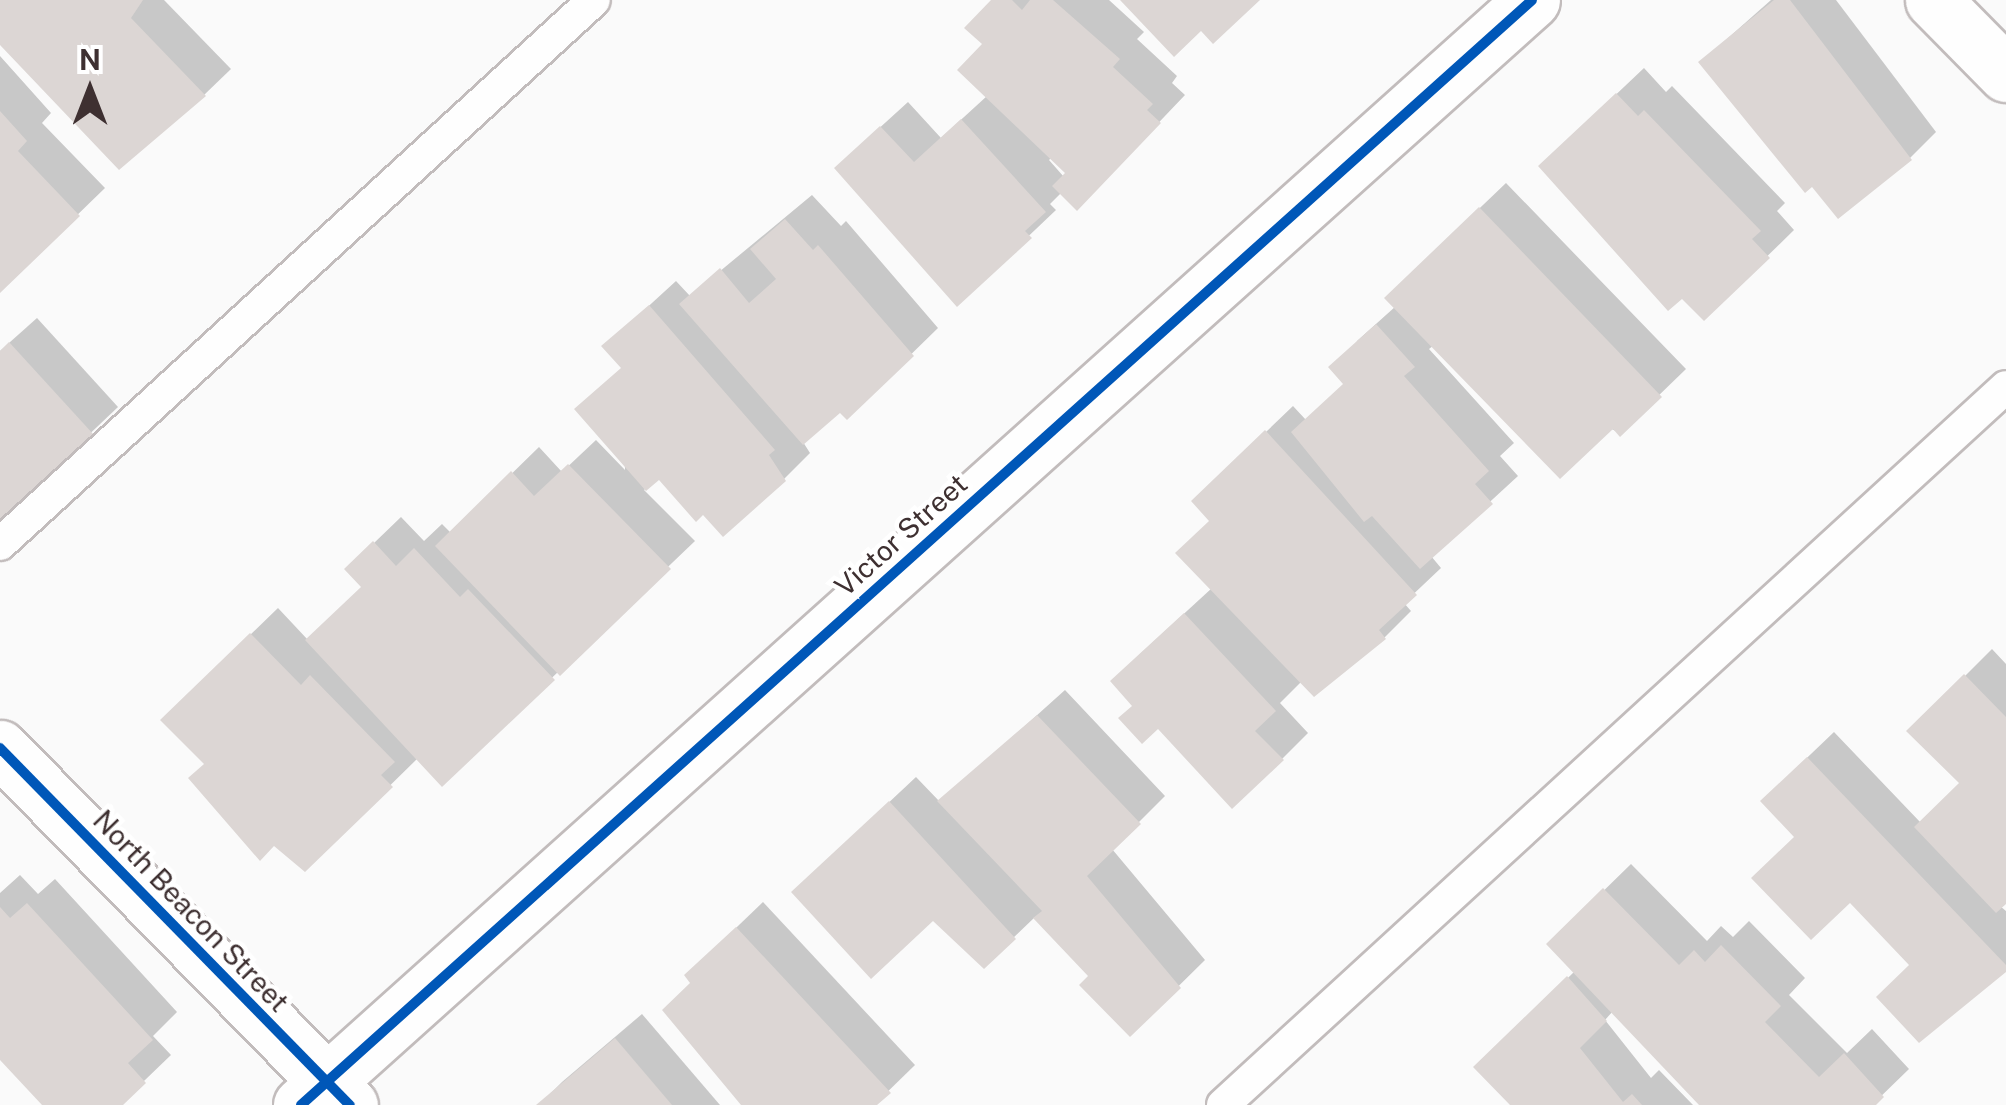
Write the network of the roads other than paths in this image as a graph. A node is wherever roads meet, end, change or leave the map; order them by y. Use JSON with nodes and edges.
{"nodes":[{"id":1,"x":594,"y":0,"type":"edge"},
{"id":2,"x":1532,"y":0,"type":"edge"},
{"id":3,"x":1933,"y":0,"type":"edge"},
{"id":4,"x":2006,"y":74,"type":"edge"},
{"id":5,"x":2006,"y":387,"type":"edge"},
{"id":6,"x":0,"y":544,"type":"edge"},
{"id":7,"x":0,"y":748,"type":"edge"},
{"id":8,"x":325,"y":1097,"type":"edge"},
{"id":9,"x":1224,"y":1105,"type":"edge"}],
"edges":[{"from":1,"to":6,"type":"lane"},
{"from":2,"to":8,"type":"street","name":"Victor Street"},
{"from":3,"to":4,"type":"street"},
{"from":5,"to":9,"type":"lane"},
{"from":7,"to":8,"type":"street","name":"North Beacon Street"}]}
